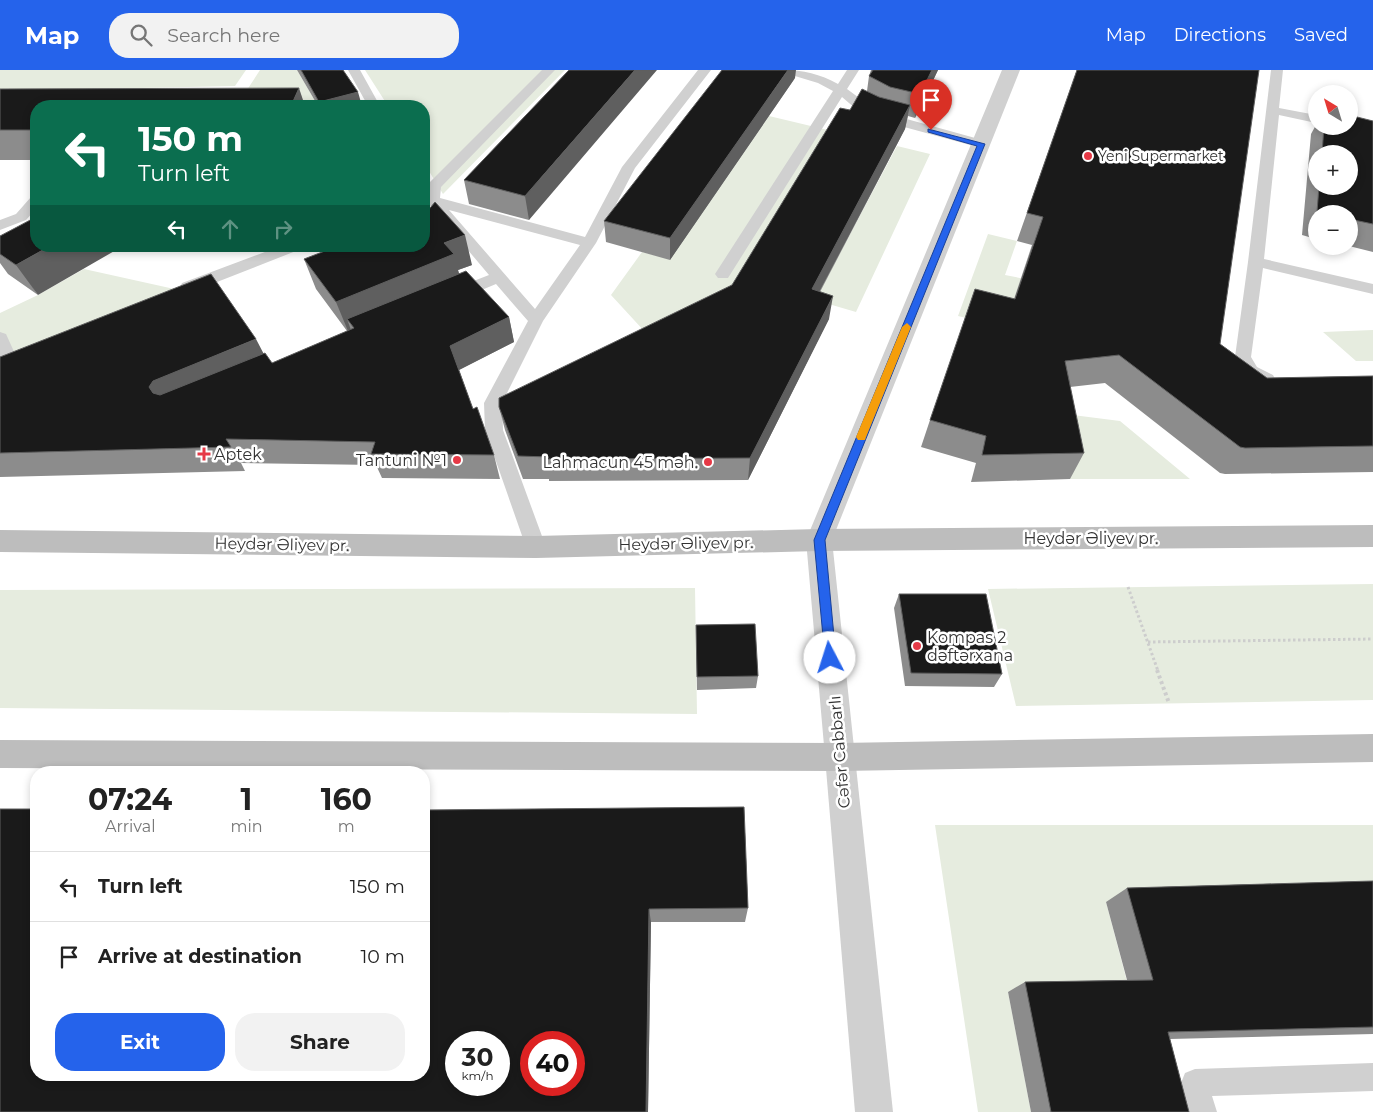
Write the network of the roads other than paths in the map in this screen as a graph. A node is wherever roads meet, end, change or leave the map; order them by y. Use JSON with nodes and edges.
{"nodes":[{"id":1,"x":354,"y":70,"type":"edge"},
{"id":2,"x":549,"y":70,"type":"edge"},
{"id":3,"x":705,"y":70,"type":"edge"},
{"id":4,"x":789,"y":70,"type":"edge"},
{"id":5,"x":853,"y":70,"type":"edge"},
{"id":6,"x":1011,"y":70,"type":"edge"},
{"id":7,"x":1277,"y":70,"type":"edge"},
{"id":8,"x":842,"y":91,"type":"junction"},
{"id":9,"x":371,"y":100,"type":"edge"},
{"id":10,"x":1272,"y":110,"type":"junction"},
{"id":11,"x":1308,"y":117,"type":"edge"},
{"id":12,"x":981,"y":144,"type":"junction"},
{"id":13,"x":430,"y":191,"type":"edge"},
{"id":14,"x":430,"y":192,"type":"edge"},
{"id":15,"x":430,"y":193,"type":"edge"},
{"id":16,"x":30,"y":207,"type":"edge"},
{"id":17,"x":0,"y":226,"type":"edge"},
{"id":18,"x":589,"y":244,"type":"junction"},
{"id":19,"x":280,"y":252,"type":"edge"},
{"id":20,"x":1256,"y":262,"type":"junction"},
{"id":21,"x":723,"y":274,"type":"dead end"},
{"id":22,"x":498,"y":277,"type":"junction"},
{"id":23,"x":1373,"y":289,"type":"edge"},
{"id":24,"x":175,"y":292,"type":"edge"},
{"id":25,"x":443,"y":300,"type":"edge"},
{"id":26,"x":536,"y":320,"type":"junction"},
{"id":27,"x":0,"y":338,"type":"edge"},
{"id":28,"x":26,"y":348,"type":"edge"},
{"id":29,"x":4,"y":357,"type":"edge"},
{"id":30,"x":1284,"y":384,"type":"edge"},
{"id":31,"x":1373,"y":536,"type":"edge"},
{"id":32,"x":819,"y":540,"type":"junction"},
{"id":33,"x":0,"y":541,"type":"edge"},
{"id":34,"x":536,"y":547,"type":"junction"},
{"id":35,"x":1373,"y":748,"type":"edge"},
{"id":36,"x":0,"y":754,"type":"edge"},
{"id":37,"x":840,"y":757,"type":"junction"},
{"id":38,"x":1373,"y":1077,"type":"edge"},
{"id":39,"x":874,"y":1112,"type":"edge"},
{"id":40,"x":1203,"y":1112,"type":"edge"}],
"edges":[{"from":1,"to":9,"type":"lane"},
{"from":2,"to":13,"type":"lane"},
{"from":3,"to":18,"type":"lane"},
{"from":4,"to":8,"type":"lane"},
{"from":5,"to":8,"type":"lane"},
{"from":6,"to":12,"type":"street","name":"Cəfər Cabbarlı"},
{"from":7,"to":10,"type":"lane"},
{"from":8,"to":12,"type":"lane"},
{"from":8,"to":21,"type":"lane"},
{"from":10,"to":11,"type":"lane"},
{"from":10,"to":20,"type":"lane"},
{"from":12,"to":32,"type":"street","name":"Cəfər Cabbarlı"},
{"from":14,"to":18,"type":"lane"},
{"from":15,"to":22,"type":"lane"},
{"from":16,"to":17,"type":"lane"},
{"from":18,"to":26,"type":"lane"},
{"from":19,"to":24,"type":"lane"},
{"from":20,"to":23,"type":"lane"},
{"from":20,"to":30,"type":"lane"},
{"from":22,"to":25,"type":"lane"},
{"from":22,"to":26,"type":"lane"},
{"from":26,"to":34,"type":"lane"},
{"from":27,"to":29,"type":"lane"},
{"from":28,"to":29,"type":"lane"},
{"from":31,"to":32,"type":"main road","name":"Heydər Əliyev pr."},
{"from":32,"to":34,"type":"main road","name":"Heydər Əliyev pr."},
{"from":32,"to":37,"type":"street","name":"Cəfər Cabbarlı"},
{"from":33,"to":34,"type":"main road","name":"Heydər Əliyev pr."},
{"from":35,"to":37,"type":"main road"},
{"from":36,"to":37,"type":"main road"},
{"from":37,"to":39,"type":"street","name":"Cəfər Cabbarlı"},
{"from":38,"to":40,"type":"lane"}]}
